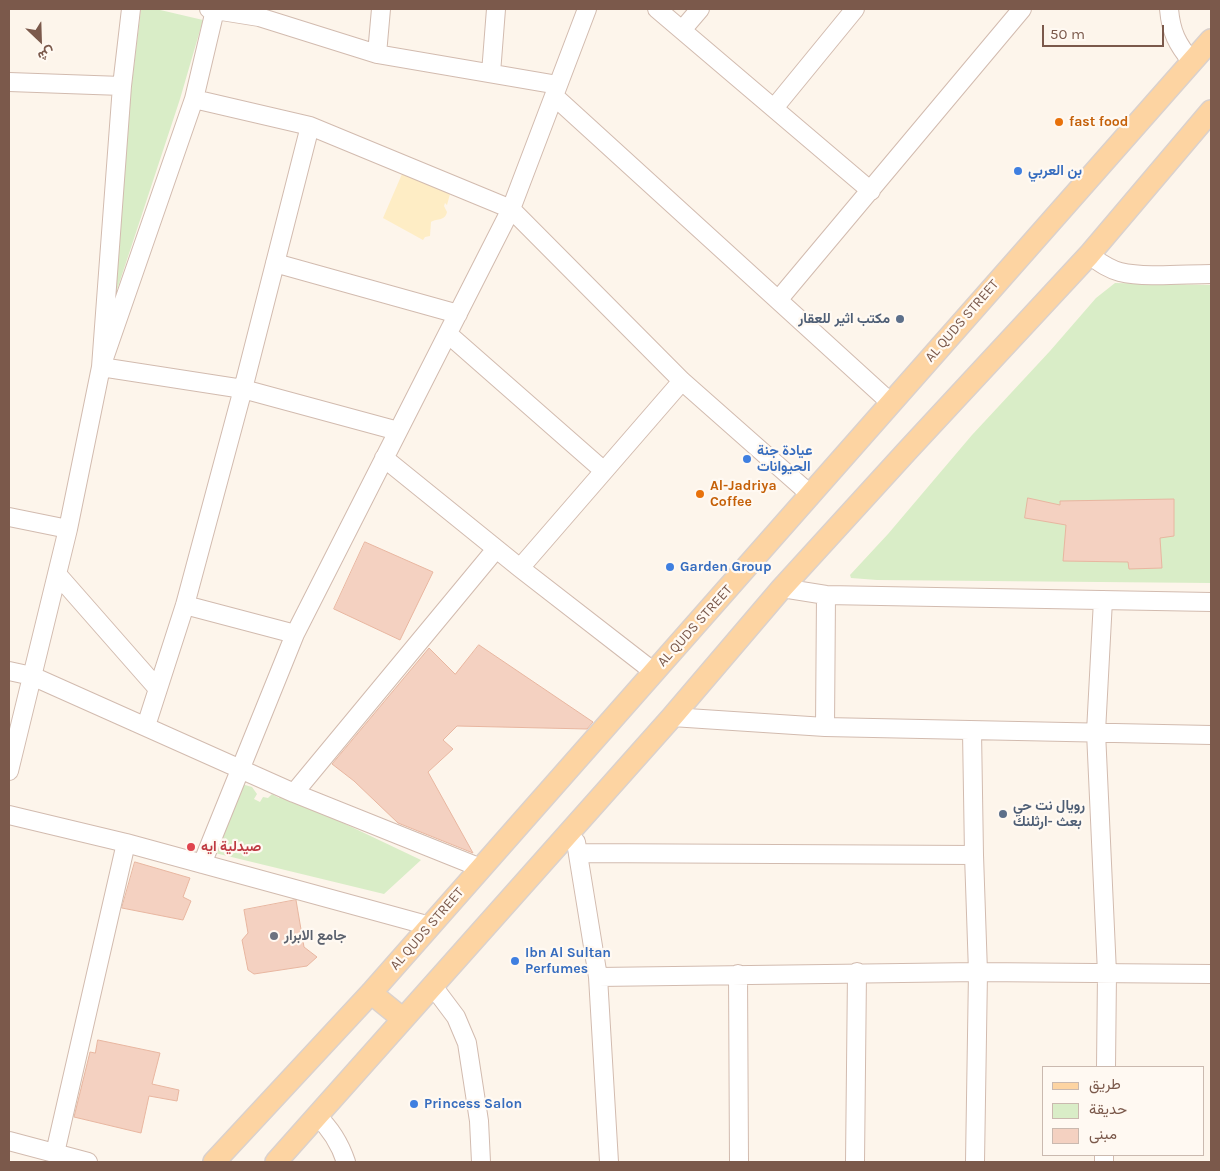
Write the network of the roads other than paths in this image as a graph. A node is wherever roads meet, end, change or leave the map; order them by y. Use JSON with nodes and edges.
{"nodes":[{"id":1,"x":131,"y":9,"type":"edge"},
{"id":2,"x":212,"y":9,"type":"edge"},
{"id":3,"x":381,"y":9,"type":"edge"},
{"id":4,"x":496,"y":9,"type":"edge"},
{"id":5,"x":587,"y":9,"type":"edge"},
{"id":6,"x":657,"y":9,"type":"edge"},
{"id":7,"x":700,"y":9,"type":"edge"},
{"id":8,"x":855,"y":9,"type":"edge"},
{"id":9,"x":1022,"y":9,"type":"edge"},
{"id":10,"x":1169,"y":9,"type":"edge"},
{"id":11,"x":259,"y":13,"type":"edge"},
{"id":12,"x":682,"y":30,"type":"junction"},
{"id":13,"x":1211,"y":40,"type":"edge"},
{"id":14,"x":377,"y":54,"type":"junction"},
{"id":15,"x":1192,"y":62,"type":"junction"},
{"id":16,"x":491,"y":73,"type":"junction"},
{"id":17,"x":9,"y":82,"type":"edge"},
{"id":18,"x":122,"y":86,"type":"junction"},
{"id":19,"x":556,"y":90,"type":"junction"},
{"id":20,"x":194,"y":100,"type":"junction"},
{"id":21,"x":774,"y":108,"type":"junction"},
{"id":22,"x":1209,"y":117,"type":"edge"},
{"id":23,"x":310,"y":126,"type":"junction"},
{"id":24,"x":871,"y":191,"type":"junction"},
{"id":25,"x":512,"y":209,"type":"junction"},
{"id":26,"x":1089,"y":255,"type":"junction"},
{"id":27,"x":275,"y":263,"type":"junction"},
{"id":28,"x":1211,"y":274,"type":"edge"},
{"id":29,"x":779,"y":299,"type":"junction"},
{"id":30,"x":458,"y":314,"type":"junction"},
{"id":31,"x":448,"y":334,"type":"junction"},
{"id":32,"x":101,"y":366,"type":"junction"},
{"id":33,"x":682,"y":381,"type":"junction"},
{"id":34,"x":244,"y":389,"type":"junction"},
{"id":35,"x":891,"y":403,"type":"junction"},
{"id":36,"x":398,"y":431,"type":"junction"},
{"id":37,"x":384,"y":458,"type":"junction"},
{"id":38,"x":604,"y":471,"type":"junction"},
{"id":39,"x":811,"y":495,"type":"junction"},
{"id":40,"x":9,"y":516,"type":"edge"},
{"id":41,"x":68,"y":529,"type":"junction"},
{"id":42,"x":496,"y":549,"type":"junction"},
{"id":43,"x":520,"y":568,"type":"junction"},
{"id":44,"x":57,"y":574,"type":"junction"},
{"id":45,"x":782,"y":588,"type":"junction"},
{"id":46,"x":826,"y":595,"type":"junction"},
{"id":47,"x":1103,"y":600,"type":"junction"},
{"id":48,"x":1211,"y":602,"type":"edge"},
{"id":49,"x":185,"y":605,"type":"junction"},
{"id":50,"x":295,"y":634,"type":"junction"},
{"id":51,"x":9,"y":671,"type":"edge"},
{"id":52,"x":654,"y":672,"type":"junction"},
{"id":53,"x":32,"y":676,"type":"junction"},
{"id":54,"x":158,"y":689,"type":"junction"},
{"id":55,"x":672,"y":717,"type":"junction"},
{"id":56,"x":146,"y":726,"type":"junction"},
{"id":57,"x":824,"y":727,"type":"junction"},
{"id":58,"x":972,"y":731,"type":"junction"},
{"id":59,"x":1096,"y":732,"type":"junction"},
{"id":60,"x":1211,"y":735,"type":"edge"},
{"id":61,"x":241,"y":770,"type":"junction"},
{"id":62,"x":9,"y":771,"type":"edge"},
{"id":63,"x":294,"y":793,"type":"junction"},
{"id":64,"x":9,"y":815,"type":"edge"},
{"id":65,"x":573,"y":826,"type":"junction"},
{"id":66,"x":126,"y":843,"type":"junction"},
{"id":67,"x":578,"y":854,"type":"junction"},
{"id":68,"x":974,"y":856,"type":"junction"},
{"id":69,"x":202,"y":864,"type":"junction"},
{"id":70,"x":481,"y":868,"type":"junction"},
{"id":71,"x":430,"y":926,"type":"junction"},
{"id":72,"x":857,"y":972,"type":"junction"},
{"id":73,"x":978,"y":972,"type":"junction"},
{"id":74,"x":1107,"y":973,"type":"junction"},
{"id":75,"x":738,"y":974,"type":"junction"},
{"id":76,"x":1211,"y":974,"type":"edge"},
{"id":77,"x":598,"y":976,"type":"junction"},
{"id":78,"x":432,"y":985,"type":"junction"},
{"id":79,"x":371,"y":993,"type":"junction"},
{"id":80,"x":403,"y":1019,"type":"junction"},
{"id":81,"x":1106,"y":1066,"type":"edge"},
{"id":82,"x":317,"y":1116,"type":"junction"},
{"id":83,"x":9,"y":1141,"type":"edge"},
{"id":84,"x":55,"y":1153,"type":"junction"},
{"id":85,"x":88,"y":1162,"type":"edge"},
{"id":86,"x":214,"y":1162,"type":"edge"},
{"id":87,"x":276,"y":1162,"type":"edge"},
{"id":88,"x":346,"y":1162,"type":"edge"},
{"id":89,"x":481,"y":1162,"type":"edge"},
{"id":90,"x":609,"y":1162,"type":"edge"},
{"id":91,"x":739,"y":1162,"type":"edge"},
{"id":92,"x":855,"y":1162,"type":"edge"},
{"id":93,"x":975,"y":1162,"type":"edge"}],
"edges":[{"from":1,"to":18,"type":"street"},
{"from":2,"to":11,"type":"street"},
{"from":2,"to":20,"type":"street"},
{"from":3,"to":14,"type":"street"},
{"from":4,"to":16,"type":"street"},
{"from":5,"to":19,"type":"street"},
{"from":6,"to":12,"type":"street"},
{"from":7,"to":12,"type":"street"},
{"from":8,"to":21,"type":"street"},
{"from":9,"to":24,"type":"street"},
{"from":10,"to":15,"type":"street"},
{"from":11,"to":14,"type":"street"},
{"from":12,"to":21,"type":"street"},
{"from":13,"to":15,"type":"main road","name":"AL QUDS STREET"},
{"from":14,"to":16,"type":"street"},
{"from":15,"to":35,"type":"main road","name":"AL QUDS STREET"},
{"from":16,"to":19,"type":"street"},
{"from":17,"to":18,"type":"street"},
{"from":18,"to":32,"type":"street"},
{"from":19,"to":25,"type":"street"},
{"from":19,"to":29,"type":"street"},
{"from":20,"to":23,"type":"street"},
{"from":20,"to":32,"type":"street"},
{"from":21,"to":24,"type":"street"},
{"from":22,"to":26,"type":"main road"},
{"from":23,"to":25,"type":"street"},
{"from":23,"to":27,"type":"street"},
{"from":24,"to":29,"type":"street"},
{"from":25,"to":30,"type":"street"},
{"from":25,"to":33,"type":"street"},
{"from":26,"to":28,"type":"street"},
{"from":26,"to":45,"type":"main road"},
{"from":27,"to":30,"type":"street"},
{"from":27,"to":34,"type":"street"},
{"from":29,"to":35,"type":"street"},
{"from":30,"to":31,"type":"street"},
{"from":31,"to":36,"type":"street"},
{"from":31,"to":38,"type":"street"},
{"from":32,"to":34,"type":"street"},
{"from":32,"to":41,"type":"street"},
{"from":33,"to":38,"type":"street"},
{"from":33,"to":39,"type":"street"},
{"from":34,"to":36,"type":"street"},
{"from":34,"to":49,"type":"street"},
{"from":35,"to":39,"type":"main road","name":"AL QUDS STREET"},
{"from":36,"to":37,"type":"street"},
{"from":37,"to":42,"type":"street"},
{"from":37,"to":50,"type":"street"},
{"from":38,"to":43,"type":"street"},
{"from":39,"to":52,"type":"main road","name":"AL QUDS STREET"},
{"from":40,"to":41,"type":"street"},
{"from":41,"to":44,"type":"street"},
{"from":42,"to":43,"type":"street"},
{"from":42,"to":63,"type":"street"},
{"from":43,"to":52,"type":"street"},
{"from":44,"to":53,"type":"street"},
{"from":44,"to":54,"type":"street"},
{"from":45,"to":46,"type":"street"},
{"from":45,"to":55,"type":"main road"},
{"from":46,"to":47,"type":"street"},
{"from":46,"to":57,"type":"street"},
{"from":47,"to":48,"type":"street"},
{"from":47,"to":59,"type":"street"},
{"from":49,"to":50,"type":"street"},
{"from":49,"to":54,"type":"street"},
{"from":50,"to":61,"type":"street"},
{"from":51,"to":53,"type":"street"},
{"from":52,"to":70,"type":"main road","name":"AL QUDS STREET"},
{"from":53,"to":56,"type":"street"},
{"from":53,"to":62,"type":"street"},
{"from":54,"to":56,"type":"street"},
{"from":55,"to":57,"type":"street"},
{"from":55,"to":65,"type":"main road"},
{"from":56,"to":61,"type":"street"},
{"from":57,"to":58,"type":"street"},
{"from":58,"to":59,"type":"street"},
{"from":58,"to":68,"type":"street"},
{"from":59,"to":60,"type":"street"},
{"from":59,"to":74,"type":"street"},
{"from":61,"to":63,"type":"street"},
{"from":61,"to":69,"type":"street"},
{"from":63,"to":70,"type":"street"},
{"from":64,"to":66,"type":"street"},
{"from":65,"to":67,"type":"street"},
{"from":65,"to":78,"type":"main road"},
{"from":66,"to":69,"type":"street"},
{"from":66,"to":84,"type":"street"},
{"from":67,"to":68,"type":"street"},
{"from":67,"to":77,"type":"street"},
{"from":68,"to":73,"type":"street"},
{"from":69,"to":71,"type":"street"},
{"from":70,"to":71,"type":"main road","name":"AL QUDS STREET"},
{"from":71,"to":79,"type":"main road","name":"AL QUDS STREET"},
{"from":72,"to":73,"type":"street"},
{"from":72,"to":75,"type":"street"},
{"from":72,"to":92,"type":"street"},
{"from":73,"to":74,"type":"street"},
{"from":73,"to":93,"type":"street"},
{"from":74,"to":76,"type":"street"},
{"from":74,"to":81,"type":"street"},
{"from":75,"to":77,"type":"street"},
{"from":75,"to":91,"type":"street"},
{"from":77,"to":90,"type":"street"},
{"from":78,"to":80,"type":"main road"},
{"from":78,"to":89,"type":"street"},
{"from":79,"to":80,"type":"main road"},
{"from":79,"to":86,"type":"main road","name":"AL QUDS STREET"},
{"from":80,"to":82,"type":"main road"},
{"from":82,"to":87,"type":"main road"},
{"from":82,"to":88,"type":"street"},
{"from":83,"to":84,"type":"street"},
{"from":84,"to":85,"type":"street"}]}
